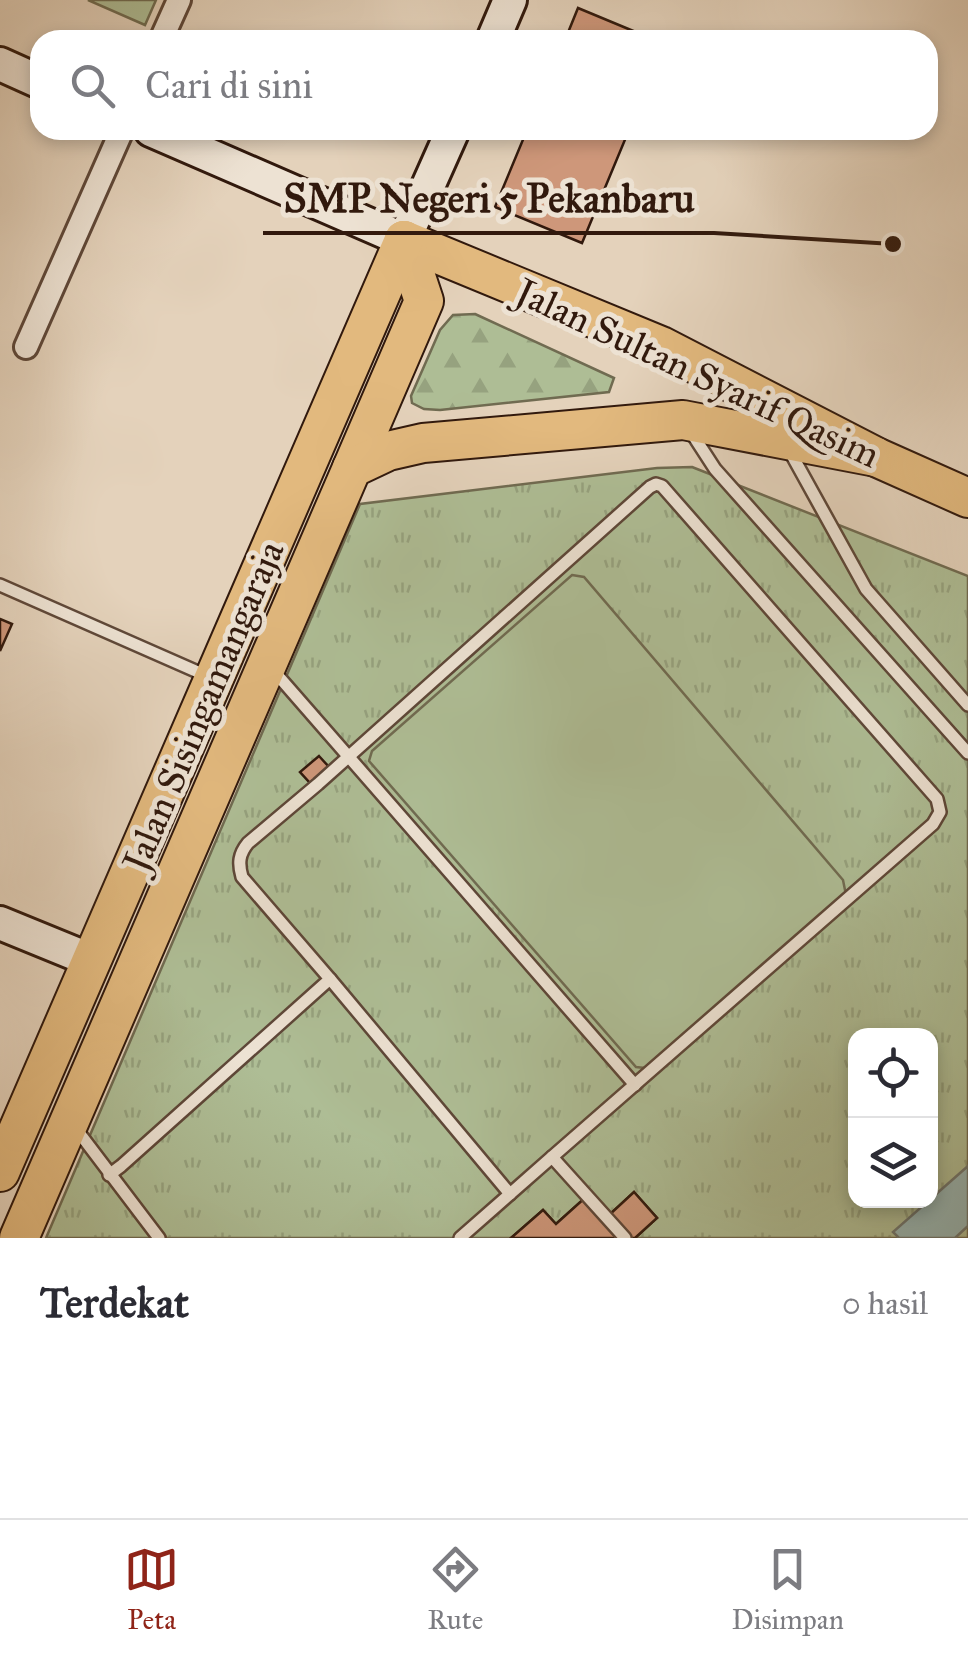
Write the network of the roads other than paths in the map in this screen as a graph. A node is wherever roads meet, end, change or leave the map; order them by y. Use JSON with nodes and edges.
{"nodes":[{"id":1,"x":178,"y":0,"type":"edge"},
{"id":2,"x":510,"y":0,"type":"edge"},
{"id":3,"x":165,"y":30,"type":"edge"},
{"id":4,"x":496,"y":30,"type":"edge"},
{"id":5,"x":0,"y":64,"type":"edge"},
{"id":6,"x":30,"y":78,"type":"edge"},
{"id":7,"x":118,"y":140,"type":"edge"},
{"id":8,"x":174,"y":140,"type":"edge"},
{"id":9,"x":449,"y":140,"type":"edge"},
{"id":10,"x":404,"y":240,"type":"junction"},
{"id":11,"x":26,"y":347,"type":"dead end"},
{"id":12,"x":683,"y":420,"type":"junction"},
{"id":13,"x":784,"y":441,"type":"junction"},
{"id":14,"x":876,"y":457,"type":"junction"},
{"id":15,"x":352,"y":468,"type":"junction"},
{"id":16,"x":968,"y":498,"type":"edge"},
{"id":17,"x":0,"y":585,"type":"edge"},
{"id":18,"x":268,"y":663,"type":"junction"},
{"id":19,"x":214,"y":679,"type":"junction"},
{"id":20,"x":968,"y":706,"type":"edge"},
{"id":21,"x":968,"y":753,"type":"edge"},
{"id":22,"x":349,"y":756,"type":"junction"},
{"id":23,"x":158,"y":913,"type":"junction"},
{"id":24,"x":0,"y":923,"type":"edge"},
{"id":25,"x":93,"y":961,"type":"junction"},
{"id":26,"x":330,"y":979,"type":"junction"},
{"id":27,"x":634,"y":1085,"type":"junction"},
{"id":28,"x":70,"y":1121,"type":"junction"},
{"id":29,"x":552,"y":1157,"type":"junction"},
{"id":30,"x":0,"y":1172,"type":"edge"},
{"id":31,"x":109,"y":1175,"type":"junction"},
{"id":32,"x":510,"y":1194,"type":"junction"},
{"id":33,"x":19,"y":1238,"type":"edge"},
{"id":34,"x":159,"y":1238,"type":"edge"},
{"id":35,"x":460,"y":1238,"type":"edge"},
{"id":36,"x":625,"y":1238,"type":"edge"}],
"edges":[{"from":1,"to":3,"type":"street"},
{"from":2,"to":4,"type":"main road"},
{"from":5,"to":6,"type":"main road"},
{"from":7,"to":11,"type":"street"},
{"from":8,"to":10,"type":"main road","name":"Jalan Sultan Syarif Qasim"},
{"from":9,"to":10,"type":"main road","name":"Jalan Sisingamangaraja"},
{"from":10,"to":14,"type":"main road","name":"Jalan Sultan Syarif Qasim"},
{"from":10,"to":15,"type":"main road","name":"Jalan Sisingamangaraja"},
{"from":10,"to":19,"type":"main road","name":"Jalan Sisingamangaraja"},
{"from":12,"to":13,"type":"main road"},
{"from":12,"to":15,"type":"main road"},
{"from":12,"to":21,"type":"lane"},
{"from":13,"to":14,"type":"main road"},
{"from":13,"to":20,"type":"lane"},
{"from":14,"to":16,"type":"main road","name":"Jalan Sultan Syarif Qasim"},
{"from":15,"to":18,"type":"main road","name":"Jalan Sisingamangaraja"},
{"from":17,"to":19,"type":"lane"},
{"from":18,"to":22,"type":"lane"},
{"from":18,"to":23,"type":"main road","name":"Jalan Sisingamangaraja"},
{"from":19,"to":25,"type":"main road","name":"Jalan Sisingamangaraja"},
{"from":22,"to":26,"type":"lane"},
{"from":22,"to":27,"type":"lane"},
{"from":22,"to":27,"type":"lane"},
{"from":23,"to":25,"type":"main road"},
{"from":23,"to":28,"type":"main road","name":"Jalan Sisingamangaraja"},
{"from":24,"to":25,"type":"main road"},
{"from":25,"to":30,"type":"main road","name":"Jalan Sisingamangaraja"},
{"from":26,"to":31,"type":"lane"},
{"from":26,"to":32,"type":"lane"},
{"from":27,"to":29,"type":"lane"},
{"from":28,"to":31,"type":"lane"},
{"from":28,"to":33,"type":"main road","name":"Jalan Sisingamangaraja"},
{"from":29,"to":32,"type":"lane"},
{"from":29,"to":36,"type":"lane"},
{"from":31,"to":34,"type":"lane"},
{"from":32,"to":35,"type":"lane"}]}
